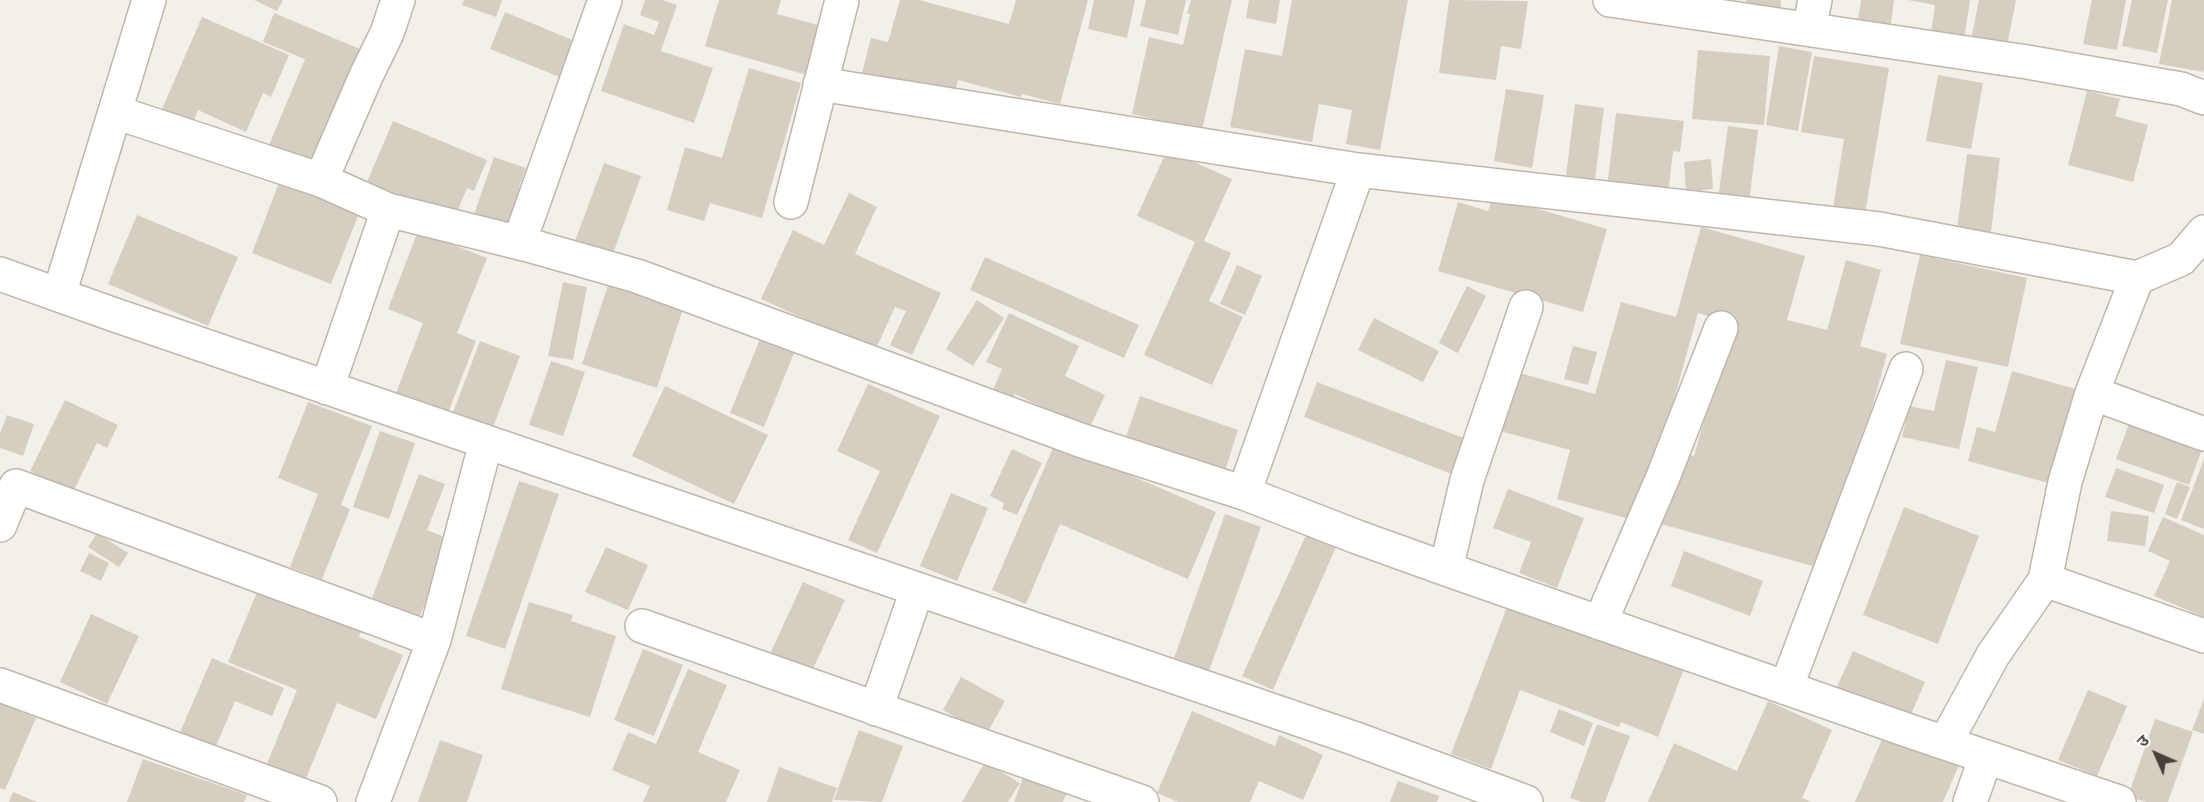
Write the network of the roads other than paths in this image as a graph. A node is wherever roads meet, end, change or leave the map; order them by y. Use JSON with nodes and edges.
{"nodes":[{"id":1,"x":149,"y":0,"type":"edge"},
{"id":2,"x":398,"y":0,"type":"edge"},
{"id":3,"x":605,"y":0,"type":"edge"},
{"id":4,"x":842,"y":0,"type":"edge"},
{"id":5,"x":1610,"y":0,"type":"edge"},
{"id":6,"x":1812,"y":15,"type":"edge"},
{"id":7,"x":820,"y":84,"type":"junction"},
{"id":8,"x":2204,"y":98,"type":"edge"},
{"id":9,"x":115,"y":112,"type":"junction"},
{"id":10,"x":1358,"y":170,"type":"junction"},
{"id":11,"x":321,"y":180,"type":"junction"},
{"id":12,"x":791,"y":202,"type":"dead end"},
{"id":13,"x":388,"y":210,"type":"junction"},
{"id":14,"x":2204,"y":232,"type":"edge"},
{"id":15,"x":519,"y":243,"type":"junction"},
{"id":16,"x":0,"y":274,"type":"edge"},
{"id":17,"x":2137,"y":278,"type":"junction"},
{"id":18,"x":59,"y":295,"type":"junction"},
{"id":19,"x":1526,"y":307,"type":"dead end"},
{"id":20,"x":1721,"y":328,"type":"dead end"},
{"id":21,"x":1906,"y":369,"type":"dead end"},
{"id":22,"x":327,"y":388,"type":"junction"},
{"id":23,"x":2092,"y":393,"type":"junction"},
{"id":24,"x":2204,"y":434,"type":"edge"},
{"id":25,"x":486,"y":442,"type":"junction"},
{"id":26,"x":1244,"y":493,"type":"junction"},
{"id":27,"x":0,"y":525,"type":"edge"},
{"id":28,"x":1446,"y":568,"type":"junction"},
{"id":29,"x":2045,"y":580,"type":"junction"},
{"id":30,"x":917,"y":590,"type":"junction"},
{"id":31,"x":1600,"y":623,"type":"junction"},
{"id":32,"x":642,"y":626,"type":"dead end"},
{"id":33,"x":2204,"y":636,"type":"edge"},
{"id":34,"x":434,"y":640,"type":"junction"},
{"id":35,"x":0,"y":685,"type":"edge"},
{"id":36,"x":1786,"y":688,"type":"junction"},
{"id":37,"x":876,"y":708,"type":"junction"},
{"id":38,"x":1945,"y":743,"type":"junction"},
{"id":39,"x":1986,"y":757,"type":"junction"},
{"id":40,"x":320,"y":802,"type":"edge"},
{"id":41,"x":373,"y":802,"type":"edge"},
{"id":42,"x":1142,"y":802,"type":"edge"},
{"id":43,"x":1526,"y":802,"type":"edge"},
{"id":44,"x":1970,"y":802,"type":"edge"},
{"id":45,"x":2119,"y":802,"type":"edge"}],
"edges":[{"from":1,"to":9,"type":"street"},
{"from":2,"to":11,"type":"street"},
{"from":3,"to":15,"type":"street"},
{"from":4,"to":7,"type":"street"},
{"from":5,"to":6,"type":"street"},
{"from":6,"to":8,"type":"street"},
{"from":7,"to":10,"type":"street"},
{"from":7,"to":12,"type":"street"},
{"from":9,"to":11,"type":"street"},
{"from":9,"to":18,"type":"street"},
{"from":10,"to":17,"type":"street"},
{"from":10,"to":26,"type":"street"},
{"from":11,"to":13,"type":"street"},
{"from":13,"to":15,"type":"street"},
{"from":13,"to":22,"type":"street"},
{"from":14,"to":17,"type":"street"},
{"from":15,"to":26,"type":"street"},
{"from":16,"to":18,"type":"street"},
{"from":17,"to":23,"type":"street"},
{"from":18,"to":22,"type":"street"},
{"from":19,"to":28,"type":"street"},
{"from":20,"to":31,"type":"street"},
{"from":21,"to":36,"type":"street"},
{"from":22,"to":25,"type":"street"},
{"from":23,"to":24,"type":"street"},
{"from":23,"to":29,"type":"street"},
{"from":25,"to":30,"type":"street"},
{"from":25,"to":34,"type":"street"},
{"from":26,"to":28,"type":"street"},
{"from":27,"to":34,"type":"street"},
{"from":28,"to":31,"type":"street"},
{"from":29,"to":33,"type":"street"},
{"from":29,"to":38,"type":"street"},
{"from":30,"to":37,"type":"street"},
{"from":30,"to":43,"type":"street"},
{"from":31,"to":36,"type":"street"},
{"from":32,"to":37,"type":"street"},
{"from":34,"to":41,"type":"street"},
{"from":35,"to":40,"type":"street"},
{"from":36,"to":38,"type":"street"},
{"from":37,"to":42,"type":"street"},
{"from":38,"to":39,"type":"street"},
{"from":39,"to":44,"type":"street"},
{"from":39,"to":45,"type":"street"}]}
